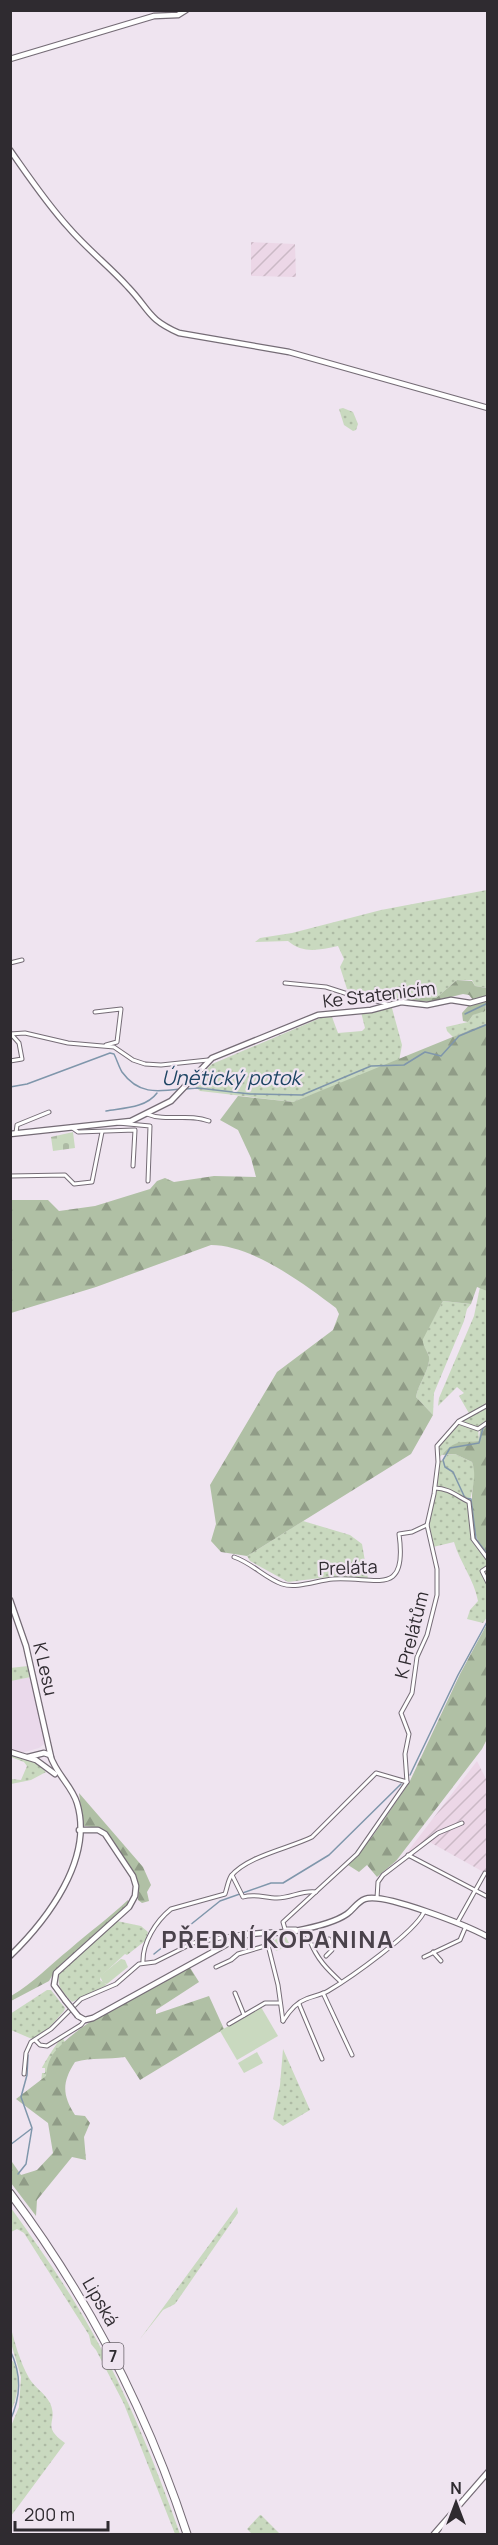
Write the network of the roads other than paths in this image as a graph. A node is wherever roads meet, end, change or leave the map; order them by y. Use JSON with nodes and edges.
{"nodes":[{"id":1,"x":186,"y":10,"type":"edge"},
{"id":2,"x":10,"y":59,"type":"edge"},
{"id":3,"x":10,"y":150,"type":"edge"},
{"id":4,"x":488,"y":408,"type":"edge"},
{"id":5,"x":22,"y":960,"type":"dead end"},
{"id":6,"x":10,"y":963,"type":"edge"},
{"id":7,"x":285,"y":982,"type":"dead end"},
{"id":8,"x":488,"y":998,"type":"edge"},
{"id":9,"x":387,"y":1005,"type":"junction"},
{"id":10,"x":95,"y":1012,"type":"dead end"},
{"id":11,"x":11,"y":1034,"type":"edge"},
{"id":12,"x":106,"y":1045,"type":"junction"},
{"id":13,"x":209,"y":1060,"type":"junction"},
{"id":14,"x":10,"y":1061,"type":"edge"},
{"id":15,"x":49,"y":1112,"type":"dead end"},
{"id":16,"x":145,"y":1113,"type":"junction"},
{"id":17,"x":209,"y":1120,"type":"dead end"},
{"id":18,"x":117,"y":1123,"type":"junction"},
{"id":19,"x":70,"y":1127,"type":"junction"},
{"id":20,"x":102,"y":1132,"type":"junction"},
{"id":21,"x":13,"y":1134,"type":"edge"},
{"id":22,"x":133,"y":1166,"type":"dead end"},
{"id":23,"x":10,"y":1176,"type":"edge"},
{"id":24,"x":148,"y":1181,"type":"dead end"},
{"id":25,"x":488,"y":1405,"type":"edge"},
{"id":26,"x":458,"y":1422,"type":"junction"},
{"id":27,"x":488,"y":1422,"type":"edge"},
{"id":28,"x":435,"y":1488,"type":"junction"},
{"id":29,"x":427,"y":1525,"type":"junction"},
{"id":30,"x":234,"y":1557,"type":"dead end"},
{"id":31,"x":488,"y":1559,"type":"edge"},
{"id":32,"x":488,"y":1567,"type":"edge"},
{"id":33,"x":488,"y":1582,"type":"edge"},
{"id":34,"x":10,"y":1600,"type":"edge"},
{"id":35,"x":48,"y":1746,"type":"junction"},
{"id":36,"x":10,"y":1752,"type":"edge"},
{"id":37,"x":41,"y":1754,"type":"junction"},
{"id":38,"x":28,"y":1757,"type":"junction"},
{"id":39,"x":51,"y":1759,"type":"junction"},
{"id":40,"x":40,"y":1764,"type":"junction"},
{"id":41,"x":60,"y":1777,"type":"junction"},
{"id":42,"x":408,"y":1782,"type":"junction"},
{"id":43,"x":462,"y":1823,"type":"dead end"},
{"id":44,"x":79,"y":1830,"type":"junction"},
{"id":45,"x":408,"y":1855,"type":"junction"},
{"id":46,"x":486,"y":1873,"type":"dead end"},
{"id":47,"x":232,"y":1875,"type":"junction"},
{"id":48,"x":476,"y":1891,"type":"junction"},
{"id":49,"x":316,"y":1892,"type":"junction"},
{"id":50,"x":488,"y":1897,"type":"edge"},
{"id":51,"x":377,"y":1898,"type":"junction"},
{"id":52,"x":424,"y":1912,"type":"junction"},
{"id":53,"x":457,"y":1923,"type":"junction"},
{"id":54,"x":466,"y":1926,"type":"junction"},
{"id":55,"x":304,"y":1928,"type":"junction"},
{"id":56,"x":253,"y":1933,"type":"junction"},
{"id":57,"x":274,"y":1933,"type":"junction"},
{"id":58,"x":488,"y":1937,"type":"edge"},
{"id":59,"x":329,"y":1938,"type":"dead end"},
{"id":60,"x":268,"y":1945,"type":"junction"},
{"id":61,"x":433,"y":1952,"type":"junction"},
{"id":62,"x":10,"y":1956,"type":"edge"},
{"id":63,"x":326,"y":1956,"type":"junction"},
{"id":64,"x":320,"y":1957,"type":"junction"},
{"id":65,"x":424,"y":1957,"type":"dead end"},
{"id":66,"x":441,"y":1961,"type":"dead end"},
{"id":67,"x":324,"y":1962,"type":"junction"},
{"id":68,"x":143,"y":1963,"type":"junction"},
{"id":69,"x":216,"y":1967,"type":"dead end"},
{"id":70,"x":341,"y":1982,"type":"junction"},
{"id":71,"x":235,"y":1993,"type":"dead end"},
{"id":72,"x":323,"y":1993,"type":"junction"},
{"id":73,"x":280,"y":2003,"type":"junction"},
{"id":74,"x":299,"y":2004,"type":"junction"},
{"id":75,"x":244,"y":2015,"type":"junction"},
{"id":76,"x":85,"y":2020,"type":"junction"},
{"id":77,"x":229,"y":2024,"type":"dead end"},
{"id":78,"x":35,"y":2039,"type":"junction"},
{"id":79,"x":352,"y":2055,"type":"dead end"},
{"id":80,"x":322,"y":2059,"type":"dead end"},
{"id":81,"x":24,"y":2074,"type":"dead end"},
{"id":82,"x":10,"y":2193,"type":"edge"},
{"id":83,"x":10,"y":2200,"type":"edge"},
{"id":84,"x":488,"y":2472,"type":"edge"},
{"id":85,"x":184,"y":2535,"type":"edge"},
{"id":86,"x":434,"y":2535,"type":"edge"}],
"edges":[{"from":1,"to":2,"type":"street"},
{"from":3,"to":4,"type":"street"},
{"from":5,"to":6,"type":"street"},
{"from":7,"to":9,"type":"street"},
{"from":8,"to":9,"type":"street","name":"Ke Statenicím"},
{"from":9,"to":13,"type":"street","name":"Ke Statenicím"},
{"from":10,"to":12,"type":"street"},
{"from":11,"to":12,"type":"street"},
{"from":11,"to":14,"type":"street"},
{"from":12,"to":13,"type":"street"},
{"from":13,"to":16,"type":"street","name":"Ke Statenicím"},
{"from":15,"to":21,"type":"street","name":"Ke Statenicím"},
{"from":16,"to":17,"type":"street"},
{"from":16,"to":18,"type":"street","name":"Ke Statenicím"},
{"from":18,"to":19,"type":"street","name":"Ke Statenicím"},
{"from":18,"to":24,"type":"street"},
{"from":19,"to":20,"type":"street"},
{"from":19,"to":21,"type":"street","name":"Ke Statenicím"},
{"from":20,"to":22,"type":"street"},
{"from":20,"to":23,"type":"street"},
{"from":25,"to":26,"type":"street"},
{"from":26,"to":27,"type":"street"},
{"from":26,"to":28,"type":"street"},
{"from":28,"to":29,"type":"street"},
{"from":28,"to":31,"type":"street"},
{"from":29,"to":30,"type":"street","name":"Preláta"},
{"from":29,"to":42,"type":"street","name":"K Prelátům"},
{"from":32,"to":33,"type":"street"},
{"from":34,"to":35,"type":"street","name":"K Lesu"},
{"from":35,"to":37,"type":"street"},
{"from":35,"to":39,"type":"street","name":"K Lesu"},
{"from":36,"to":38,"type":"street"},
{"from":37,"to":38,"type":"street"},
{"from":37,"to":39,"type":"street"},
{"from":37,"to":40,"type":"street"},
{"from":38,"to":40,"type":"street"},
{"from":39,"to":40,"type":"street"},
{"from":39,"to":41,"type":"street","name":"K Lesu"},
{"from":40,"to":41,"type":"street"},
{"from":41,"to":44,"type":"street","name":"K Lesu"},
{"from":42,"to":47,"type":"street"},
{"from":42,"to":49,"type":"street"},
{"from":43,"to":45,"type":"street"},
{"from":44,"to":62,"type":"street","name":"K Lesu"},
{"from":44,"to":76,"type":"street","bridge":true},
{"from":45,"to":48,"type":"street"},
{"from":45,"to":51,"type":"street"},
{"from":46,"to":48,"type":"street"},
{"from":47,"to":49,"type":"street"},
{"from":47,"to":68,"type":"street"},
{"from":48,"to":50,"type":"street"},
{"from":48,"to":53,"type":"street"},
{"from":49,"to":55,"type":"street"},
{"from":51,"to":52,"type":"street"},
{"from":51,"to":55,"type":"street"},
{"from":52,"to":53,"type":"street"},
{"from":52,"to":70,"type":"street"},
{"from":53,"to":54,"type":"street"},
{"from":54,"to":58,"type":"street"},
{"from":54,"to":61,"type":"street"},
{"from":55,"to":57,"type":"street"},
{"from":55,"to":64,"type":"street"},
{"from":56,"to":57,"type":"street"},
{"from":56,"to":68,"type":"street"},
{"from":56,"to":76,"type":"street"},
{"from":57,"to":60,"type":"street"},
{"from":59,"to":63,"type":"street"},
{"from":60,"to":69,"type":"street"},
{"from":60,"to":73,"type":"street"},
{"from":61,"to":65,"type":"street"},
{"from":61,"to":66,"type":"street"},
{"from":63,"to":64,"type":"street"},
{"from":63,"to":67,"type":"street"},
{"from":64,"to":67,"type":"street"},
{"from":67,"to":70,"type":"street"},
{"from":68,"to":78,"type":"street"},
{"from":70,"to":72,"type":"street"},
{"from":71,"to":75,"type":"street"},
{"from":72,"to":74,"type":"street"},
{"from":72,"to":79,"type":"street"},
{"from":73,"to":74,"type":"street"},
{"from":73,"to":75,"type":"street"},
{"from":74,"to":80,"type":"street"},
{"from":75,"to":77,"type":"street"},
{"from":76,"to":78,"type":"street"},
{"from":78,"to":81,"type":"street"},
{"from":82,"to":85,"type":"highway","name":"Lipská","number":"7"},
{"from":83,"to":85,"type":"highway","name":"Lipská","number":"7"},
{"from":84,"to":86,"type":"street"}]}
